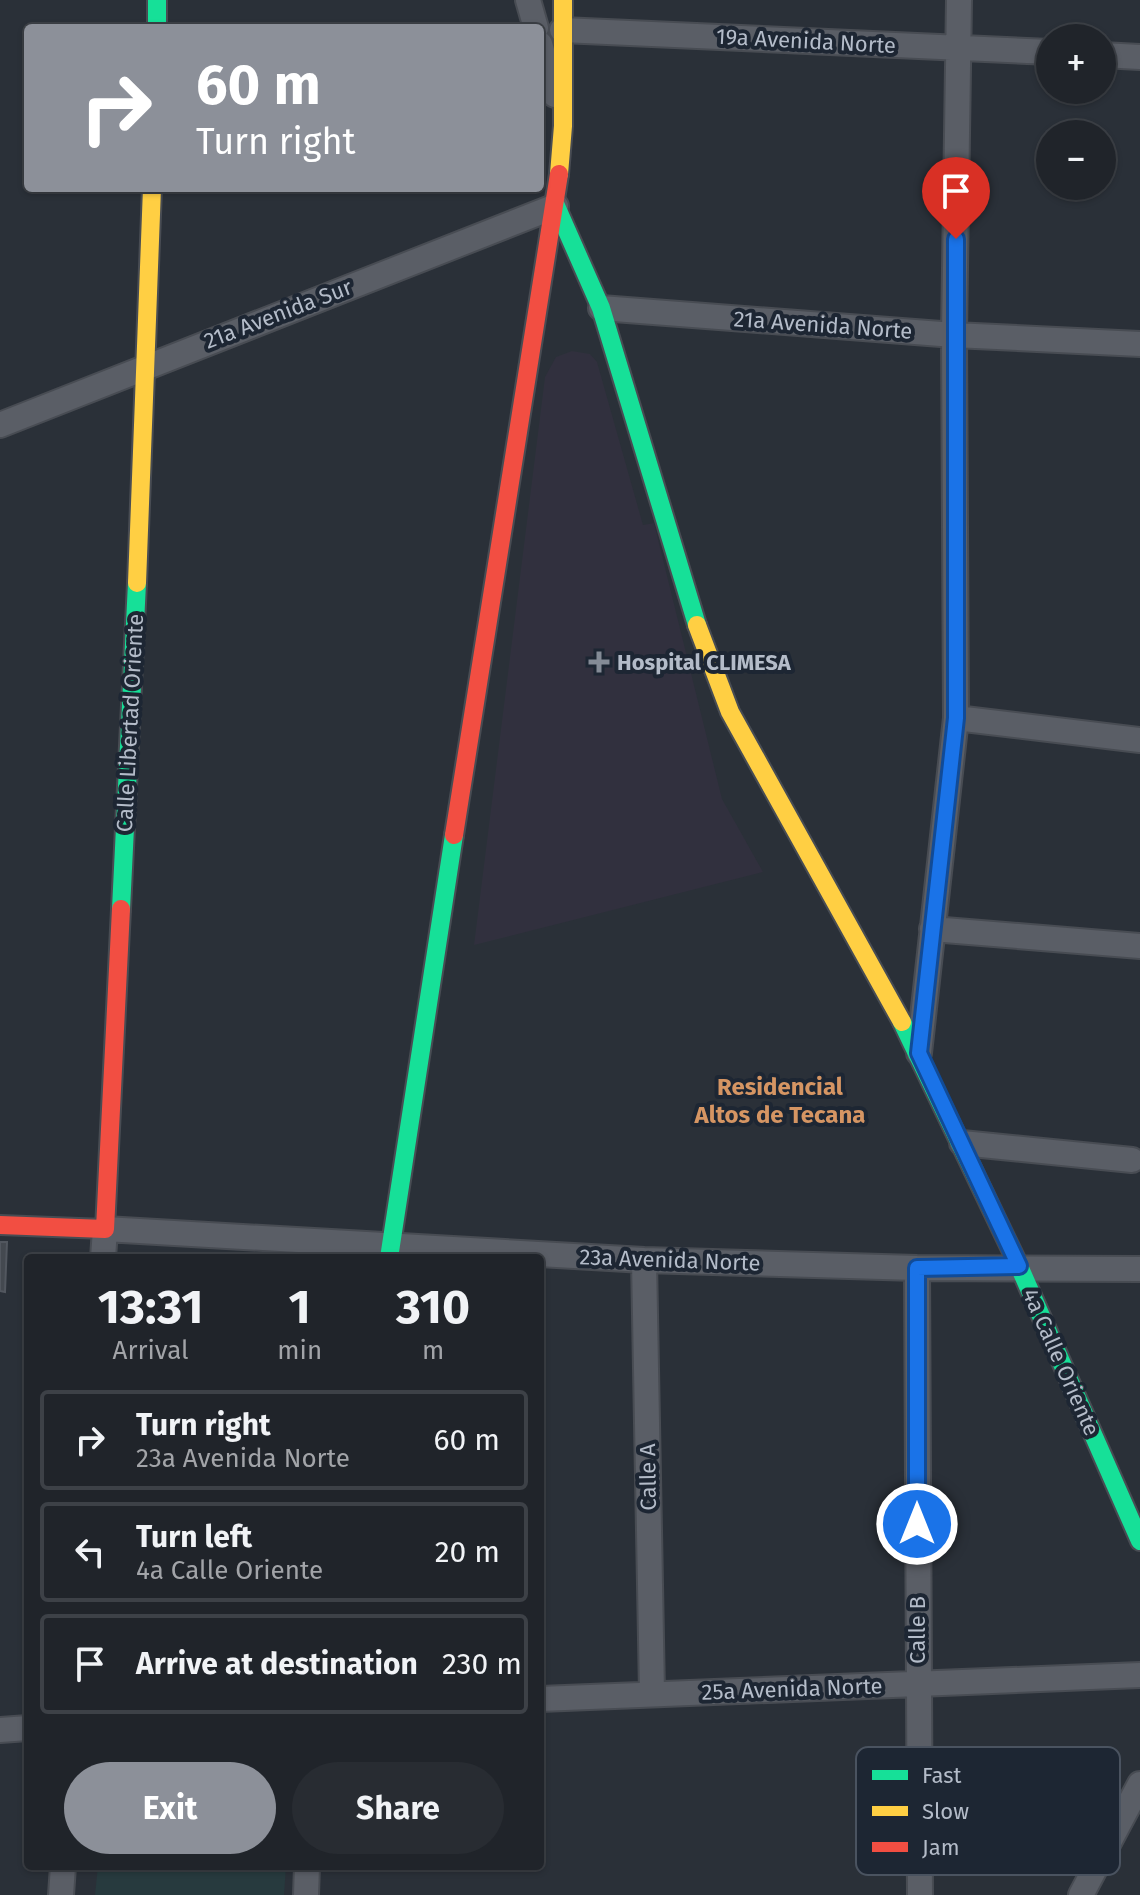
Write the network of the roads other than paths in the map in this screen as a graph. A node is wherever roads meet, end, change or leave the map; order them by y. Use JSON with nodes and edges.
{"nodes":[{"id":1,"x":157,"y":0,"type":"edge"},
{"id":2,"x":528,"y":0,"type":"edge"},
{"id":3,"x":563,"y":0,"type":"edge"},
{"id":4,"x":959,"y":0,"type":"edge"},
{"id":5,"x":157,"y":24,"type":"edge"},
{"id":6,"x":535,"y":24,"type":"edge"},
{"id":7,"x":562,"y":30,"type":"junction"},
{"id":8,"x":958,"y":47,"type":"junction"},
{"id":9,"x":1036,"y":51,"type":"edge"},
{"id":10,"x":1116,"y":56,"type":"edge"},
{"id":11,"x":1140,"y":57,"type":"edge"},
{"id":12,"x":544,"y":58,"type":"edge"},
{"id":13,"x":563,"y":126,"type":"junction"},
{"id":14,"x":152,"y":192,"type":"edge"},
{"id":15,"x":556,"y":206,"type":"junction"},
{"id":16,"x":601,"y":308,"type":"junction"},
{"id":17,"x":954,"y":335,"type":"junction"},
{"id":18,"x":1140,"y":344,"type":"edge"},
{"id":19,"x":148,"y":365,"type":"junction"},
{"id":20,"x":0,"y":425,"type":"edge"},
{"id":21,"x":956,"y":718,"type":"junction"},
{"id":22,"x":1140,"y":740,"type":"edge"},
{"id":23,"x":932,"y":929,"type":"junction"},
{"id":24,"x":1140,"y":946,"type":"edge"},
{"id":25,"x":919,"y":1053,"type":"junction"},
{"id":26,"x":962,"y":1143,"type":"junction"},
{"id":27,"x":1132,"y":1160,"type":"dead end"},
{"id":28,"x":0,"y":1225,"type":"edge"},
{"id":29,"x":105,"y":1229,"type":"junction"},
{"id":30,"x":390,"y":1252,"type":"edge"},
{"id":31,"x":103,"y":1254,"type":"edge"},
{"id":32,"x":454,"y":1254,"type":"edge"},
{"id":33,"x":544,"y":1257,"type":"edge"},
{"id":34,"x":644,"y":1260,"type":"junction"},
{"id":35,"x":1019,"y":1266,"type":"junction"},
{"id":36,"x":917,"y":1268,"type":"junction"},
{"id":37,"x":1140,"y":1269,"type":"edge"},
{"id":38,"x":1140,"y":1541,"type":"edge"},
{"id":39,"x":1140,"y":1675,"type":"edge"},
{"id":40,"x":917,"y":1684,"type":"junction"},
{"id":41,"x":652,"y":1693,"type":"junction"},
{"id":42,"x":544,"y":1699,"type":"edge"},
{"id":43,"x":24,"y":1728,"type":"edge"},
{"id":44,"x":0,"y":1730,"type":"edge"},
{"id":45,"x":918,"y":1747,"type":"edge"},
{"id":46,"x":1140,"y":1784,"type":"edge"},
{"id":47,"x":1120,"y":1822,"type":"edge"},
{"id":48,"x":63,"y":1870,"type":"edge"},
{"id":49,"x":307,"y":1870,"type":"edge"},
{"id":50,"x":920,"y":1875,"type":"edge"},
{"id":51,"x":1092,"y":1875,"type":"edge"},
{"id":52,"x":61,"y":1895,"type":"edge"},
{"id":53,"x":306,"y":1895,"type":"edge"},
{"id":54,"x":920,"y":1895,"type":"edge"},
{"id":55,"x":1081,"y":1895,"type":"edge"}],
"edges":[{"from":1,"to":5,"type":"street"},
{"from":2,"to":6,"type":"street"},
{"from":3,"to":7,"type":"street"},
{"from":4,"to":8,"type":"street"},
{"from":7,"to":8,"type":"street","name":"19a Avenida Norte"},
{"from":7,"to":13,"type":"street"},
{"from":8,"to":9,"type":"street","name":"19a Avenida Norte"},
{"from":8,"to":17,"type":"street"},
{"from":10,"to":11,"type":"street"},
{"from":12,"to":13,"type":"street"},
{"from":13,"to":15,"type":"street"},
{"from":14,"to":19,"type":"street","name":"Calle Libertad Oriente"},
{"from":15,"to":16,"type":"street","name":"4a Calle Oriente"},
{"from":15,"to":19,"type":"street","name":"21a Avenida Sur"},
{"from":15,"to":30,"type":"street"},
{"from":16,"to":17,"type":"street","name":"21a Avenida Norte"},
{"from":16,"to":25,"type":"street","name":"4a Calle Oriente"},
{"from":17,"to":18,"type":"street","name":"21a Avenida Norte"},
{"from":17,"to":21,"type":"street"},
{"from":19,"to":20,"type":"street","name":"21a Avenida Sur"},
{"from":19,"to":29,"type":"street","name":"Calle Libertad Oriente"},
{"from":21,"to":22,"type":"street"},
{"from":21,"to":23,"type":"street"},
{"from":23,"to":24,"type":"street"},
{"from":23,"to":25,"type":"street"},
{"from":25,"to":26,"type":"street","name":"4a Calle Oriente"},
{"from":26,"to":27,"type":"street"},
{"from":26,"to":35,"type":"street","name":"4a Calle Oriente"},
{"from":28,"to":29,"type":"street"},
{"from":29,"to":30,"type":"street","name":"23a Avenida Norte"},
{"from":29,"to":31,"type":"street","name":"Calle Libertad Oriente"},
{"from":30,"to":32,"type":"street","name":"23a Avenida Norte"},
{"from":33,"to":34,"type":"street","name":"23a Avenida Norte"},
{"from":34,"to":36,"type":"street","name":"23a Avenida Norte"},
{"from":34,"to":41,"type":"street","name":"Calle A"},
{"from":35,"to":36,"type":"street","name":"23a Avenida Norte"},
{"from":35,"to":37,"type":"street","name":"23a Avenida Norte"},
{"from":35,"to":38,"type":"street","name":"4a Calle Oriente"},
{"from":36,"to":40,"type":"street","name":"Calle B"},
{"from":39,"to":40,"type":"street","name":"25a Avenida Norte"},
{"from":40,"to":41,"type":"street","name":"25a Avenida Norte"},
{"from":40,"to":45,"type":"street","name":"Calle B"},
{"from":41,"to":42,"type":"street","name":"25a Avenida Norte"},
{"from":43,"to":44,"type":"street"},
{"from":46,"to":47,"type":"street"},
{"from":48,"to":52,"type":"street"},
{"from":49,"to":53,"type":"street"},
{"from":50,"to":54,"type":"street","name":"Calle B"},
{"from":51,"to":55,"type":"street"}]}
